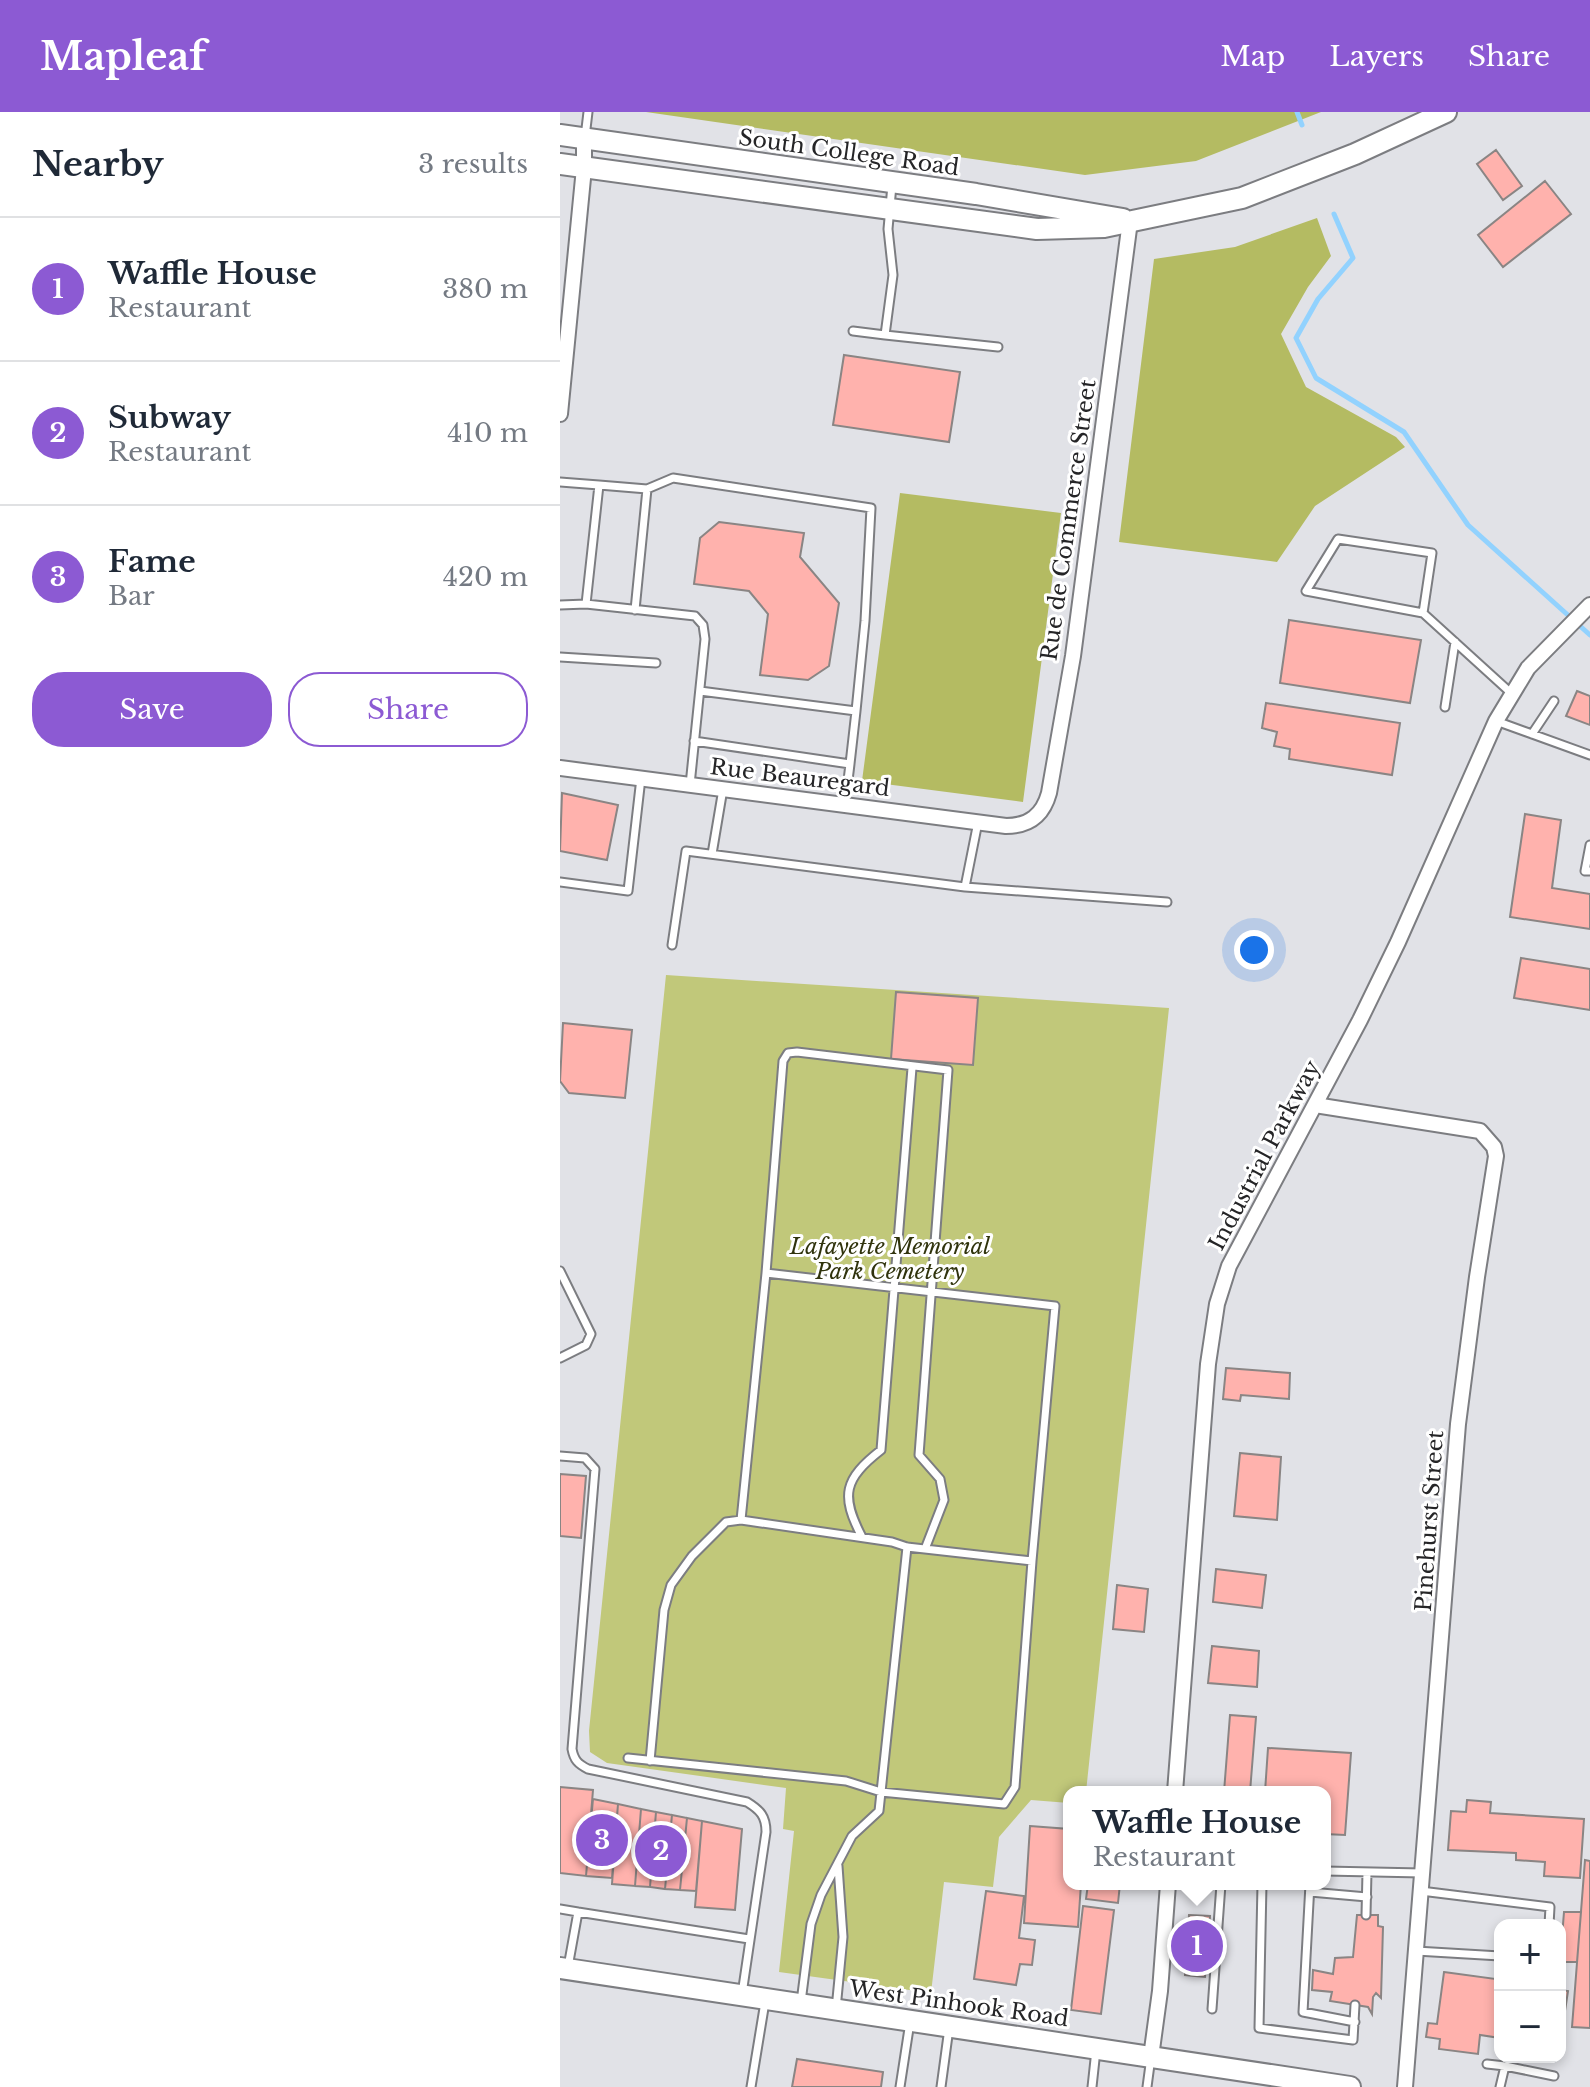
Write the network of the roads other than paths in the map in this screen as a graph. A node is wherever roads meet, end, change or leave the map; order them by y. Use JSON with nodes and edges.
{"nodes":[{"id":1,"x":588,"y":112,"type":"edge"},
{"id":2,"x":1446,"y":112,"type":"edge"},
{"id":3,"x":560,"y":135,"type":"edge"},
{"id":4,"x":584,"y":139,"type":"junction"},
{"id":5,"x":560,"y":164,"type":"edge"},
{"id":6,"x":584,"y":168,"type":"junction"},
{"id":7,"x":893,"y":183,"type":"junction"},
{"id":8,"x":889,"y":209,"type":"junction"},
{"id":9,"x":1130,"y":221,"type":"junction"},
{"id":10,"x":853,"y":331,"type":"dead end"},
{"id":11,"x":885,"y":335,"type":"junction"},
{"id":12,"x":998,"y":347,"type":"dead end"},
{"id":13,"x":560,"y":414,"type":"edge"},
{"id":14,"x":560,"y":482,"type":"edge"},
{"id":15,"x":599,"y":485,"type":"junction"},
{"id":16,"x":647,"y":489,"type":"junction"},
{"id":17,"x":586,"y":604,"type":"junction"},
{"id":18,"x":560,"y":605,"type":"edge"},
{"id":19,"x":1590,"y":605,"type":"edge"},
{"id":20,"x":635,"y":610,"type":"junction"},
{"id":21,"x":1423,"y":613,"type":"junction"},
{"id":22,"x":1455,"y":642,"type":"junction"},
{"id":23,"x":560,"y":657,"type":"edge"},
{"id":24,"x":656,"y":663,"type":"dead end"},
{"id":25,"x":700,"y":691,"type":"junction"},
{"id":26,"x":1511,"y":693,"type":"junction"},
{"id":27,"x":1554,"y":701,"type":"dead end"},
{"id":28,"x":1445,"y":707,"type":"dead end"},
{"id":29,"x":856,"y":711,"type":"junction"},
{"id":30,"x":1496,"y":721,"type":"junction"},
{"id":31,"x":1532,"y":734,"type":"junction"},
{"id":32,"x":694,"y":741,"type":"junction"},
{"id":33,"x":1590,"y":755,"type":"edge"},
{"id":34,"x":850,"y":764,"type":"junction"},
{"id":35,"x":560,"y":768,"type":"edge"},
{"id":36,"x":641,"y":778,"type":"junction"},
{"id":37,"x":690,"y":785,"type":"junction"},
{"id":38,"x":723,"y":789,"type":"junction"},
{"id":39,"x":845,"y":805,"type":"junction"},
{"id":40,"x":1034,"y":819,"type":"joint"},
{"id":41,"x":978,"y":822,"type":"junction"},
{"id":42,"x":1590,"y":845,"type":"edge"},
{"id":43,"x":712,"y":854,"type":"junction"},
{"id":44,"x":1590,"y":871,"type":"edge"},
{"id":45,"x":560,"y":882,"type":"edge"},
{"id":46,"x":965,"y":887,"type":"junction"},
{"id":47,"x":1167,"y":902,"type":"dead end"},
{"id":48,"x":672,"y":945,"type":"dead end"},
{"id":49,"x":912,"y":1068,"type":"junction"},
{"id":50,"x":1315,"y":1105,"type":"junction"},
{"id":51,"x":560,"y":1271,"type":"edge"},
{"id":52,"x":766,"y":1273,"type":"junction"},
{"id":53,"x":894,"y":1288,"type":"junction"},
{"id":54,"x":931,"y":1292,"type":"junction"},
{"id":55,"x":560,"y":1358,"type":"edge"},
{"id":56,"x":560,"y":1456,"type":"edge"},
{"id":57,"x":741,"y":1520,"type":"junction"},
{"id":58,"x":862,"y":1537,"type":"junction"},
{"id":59,"x":907,"y":1547,"type":"junction"},
{"id":60,"x":925,"y":1549,"type":"junction"},
{"id":61,"x":1032,"y":1561,"type":"junction"},
{"id":62,"x":628,"y":1758,"type":"dead end"},
{"id":63,"x":650,"y":1761,"type":"junction"},
{"id":64,"x":1175,"y":1786,"type":"edge"},
{"id":65,"x":881,"y":1792,"type":"junction"},
{"id":66,"x":838,"y":1864,"type":"junction"},
{"id":67,"x":1331,"y":1871,"type":"edge"},
{"id":68,"x":1367,"y":1872,"type":"junction"},
{"id":69,"x":1422,"y":1873,"type":"junction"},
{"id":70,"x":1168,"y":1890,"type":"edge"},
{"id":71,"x":1221,"y":1890,"type":"edge"},
{"id":72,"x":1262,"y":1890,"type":"edge"},
{"id":73,"x":1310,"y":1890,"type":"edge"},
{"id":74,"x":1323,"y":1890,"type":"edge"},
{"id":75,"x":1421,"y":1891,"type":"junction"},
{"id":76,"x":1367,"y":1897,"type":"junction"},
{"id":77,"x":560,"y":1909,"type":"edge"},
{"id":78,"x":578,"y":1912,"type":"junction"},
{"id":79,"x":1366,"y":1915,"type":"dead end"},
{"id":80,"x":1549,"y":1919,"type":"edge"},
{"id":81,"x":749,"y":1939,"type":"junction"},
{"id":82,"x":1416,"y":1951,"type":"junction"},
{"id":83,"x":1494,"y":1956,"type":"edge"},
{"id":84,"x":564,"y":1969,"type":"edge"},
{"id":85,"x":742,"y":1995,"type":"junction"},
{"id":86,"x":766,"y":1999,"type":"junction"},
{"id":87,"x":801,"y":2004,"type":"junction"},
{"id":88,"x":1355,"y":2005,"type":"dead end"},
{"id":89,"x":836,"y":2009,"type":"junction"},
{"id":90,"x":1212,"y":2009,"type":"dead end"},
{"id":91,"x":910,"y":2020,"type":"junction"},
{"id":92,"x":1355,"y":2022,"type":"junction"},
{"id":93,"x":949,"y":2026,"type":"junction"},
{"id":94,"x":1096,"y":2048,"type":"junction"},
{"id":95,"x":1151,"y":2057,"type":"junction"},
{"id":96,"x":1487,"y":2064,"type":"dead end"},
{"id":97,"x":1505,"y":2066,"type":"junction"},
{"id":98,"x":1554,"y":2076,"type":"dead end"},
{"id":99,"x":751,"y":2087,"type":"edge"},
{"id":100,"x":900,"y":2087,"type":"edge"},
{"id":101,"x":941,"y":2087,"type":"edge"},
{"id":102,"x":1092,"y":2087,"type":"edge"},
{"id":103,"x":1147,"y":2087,"type":"edge"},
{"id":104,"x":1350,"y":2087,"type":"edge"},
{"id":105,"x":1405,"y":2087,"type":"edge"},
{"id":106,"x":1500,"y":2087,"type":"edge"}],
"edges":[{"from":1,"to":4,"type":"lane"},
{"from":2,"to":9,"type":"street","name":"South College Road"},
{"from":3,"to":4,"type":"street","name":"South College Road"},
{"from":4,"to":6,"type":"street"},
{"from":4,"to":7,"type":"street","name":"South College Road"},
{"from":5,"to":6,"type":"street","name":"South College Road"},
{"from":6,"to":8,"type":"street","name":"South College Road"},
{"from":6,"to":13,"type":"street"},
{"from":7,"to":8,"type":"lane"},
{"from":7,"to":9,"type":"street","name":"South College Road"},
{"from":8,"to":9,"type":"street","name":"South College Road"},
{"from":8,"to":11,"type":"lane"},
{"from":9,"to":40,"type":"street","name":"Rue de Commerce Street"},
{"from":10,"to":11,"type":"lane"},
{"from":11,"to":12,"type":"lane"},
{"from":14,"to":15,"type":"lane"},
{"from":15,"to":16,"type":"lane"},
{"from":15,"to":17,"type":"lane"},
{"from":16,"to":20,"type":"lane"},
{"from":16,"to":29,"type":"lane"},
{"from":17,"to":18,"type":"lane"},
{"from":17,"to":20,"type":"lane"},
{"from":19,"to":26,"type":"street","name":"Industrial Parkway"},
{"from":20,"to":25,"type":"lane"},
{"from":21,"to":21,"type":"lane"},
{"from":21,"to":22,"type":"lane"},
{"from":22,"to":26,"type":"lane"},
{"from":22,"to":28,"type":"lane"},
{"from":23,"to":24,"type":"lane"},
{"from":25,"to":29,"type":"lane"},
{"from":25,"to":32,"type":"lane"},
{"from":26,"to":30,"type":"street","name":"Industrial Parkway"},
{"from":27,"to":31,"type":"lane"},
{"from":29,"to":34,"type":"lane"},
{"from":30,"to":31,"type":"lane"},
{"from":30,"to":50,"type":"street","name":"Industrial Parkway"},
{"from":31,"to":33,"type":"lane"},
{"from":32,"to":34,"type":"lane"},
{"from":32,"to":37,"type":"lane"},
{"from":34,"to":39,"type":"lane"},
{"from":35,"to":36,"type":"street","name":"Rue Beauregard"},
{"from":36,"to":37,"type":"street","name":"Rue Beauregard"},
{"from":36,"to":45,"type":"lane"},
{"from":37,"to":38,"type":"street","name":"Rue Beauregard"},
{"from":38,"to":39,"type":"street","name":"Rue Beauregard"},
{"from":38,"to":43,"type":"lane"},
{"from":39,"to":41,"type":"street","name":"Rue Beauregard"},
{"from":40,"to":41,"type":"street","name":"Rue Beauregard"},
{"from":41,"to":46,"type":"lane"},
{"from":42,"to":44,"type":"lane"},
{"from":43,"to":46,"type":"lane"},
{"from":43,"to":48,"type":"lane"},
{"from":46,"to":47,"type":"lane"},
{"from":49,"to":52,"type":"lane"},
{"from":49,"to":53,"type":"lane"},
{"from":49,"to":54,"type":"lane"},
{"from":50,"to":64,"type":"street","name":"Industrial Parkway"},
{"from":50,"to":69,"type":"street","name":"Pinehurst Street"},
{"from":51,"to":55,"type":"lane"},
{"from":52,"to":53,"type":"lane"},
{"from":52,"to":57,"type":"lane"},
{"from":53,"to":54,"type":"lane"},
{"from":53,"to":58,"type":"lane"},
{"from":54,"to":60,"type":"lane"},
{"from":54,"to":61,"type":"lane"},
{"from":56,"to":81,"type":"lane"},
{"from":57,"to":58,"type":"lane"},
{"from":57,"to":63,"type":"lane"},
{"from":58,"to":59,"type":"lane"},
{"from":59,"to":60,"type":"lane"},
{"from":59,"to":65,"type":"lane"},
{"from":60,"to":61,"type":"lane"},
{"from":61,"to":65,"type":"lane"},
{"from":62,"to":63,"type":"lane"},
{"from":63,"to":65,"type":"lane"},
{"from":65,"to":66,"type":"lane"},
{"from":66,"to":87,"type":"lane"},
{"from":66,"to":89,"type":"lane"},
{"from":67,"to":68,"type":"lane"},
{"from":68,"to":69,"type":"lane"},
{"from":68,"to":76,"type":"lane"},
{"from":69,"to":75,"type":"street","name":"Pinehurst Street"},
{"from":70,"to":95,"type":"street"},
{"from":71,"to":90,"type":"lane"},
{"from":72,"to":92,"type":"lane"},
{"from":73,"to":92,"type":"lane"},
{"from":74,"to":76,"type":"lane"},
{"from":75,"to":80,"type":"lane"},
{"from":75,"to":82,"type":"street","name":"Pinehurst Street"},
{"from":76,"to":79,"type":"lane"},
{"from":77,"to":78,"type":"lane"},
{"from":78,"to":81,"type":"lane"},
{"from":78,"to":84,"type":"lane"},
{"from":81,"to":85,"type":"lane"},
{"from":82,"to":83,"type":"lane"},
{"from":82,"to":105,"type":"street","name":"Pinehurst Street"},
{"from":84,"to":85,"type":"street","name":"West Pinhook Road"},
{"from":85,"to":86,"type":"street","name":"West Pinhook Road"},
{"from":86,"to":87,"type":"street","name":"West Pinhook Road"},
{"from":86,"to":99,"type":"lane"},
{"from":87,"to":89,"type":"street","name":"West Pinhook Road"},
{"from":88,"to":92,"type":"lane"},
{"from":89,"to":91,"type":"street","name":"West Pinhook Road"},
{"from":91,"to":93,"type":"street","name":"West Pinhook Road"},
{"from":91,"to":100,"type":"lane"},
{"from":93,"to":94,"type":"street","name":"West Pinhook Road"},
{"from":93,"to":101,"type":"lane"},
{"from":94,"to":95,"type":"street","name":"West Pinhook Road"},
{"from":94,"to":102,"type":"lane"},
{"from":95,"to":103,"type":"lane"},
{"from":95,"to":104,"type":"street","name":"West Pinhook Road"},
{"from":96,"to":97,"type":"lane"},
{"from":97,"to":98,"type":"lane"},
{"from":97,"to":106,"type":"lane"}]}
